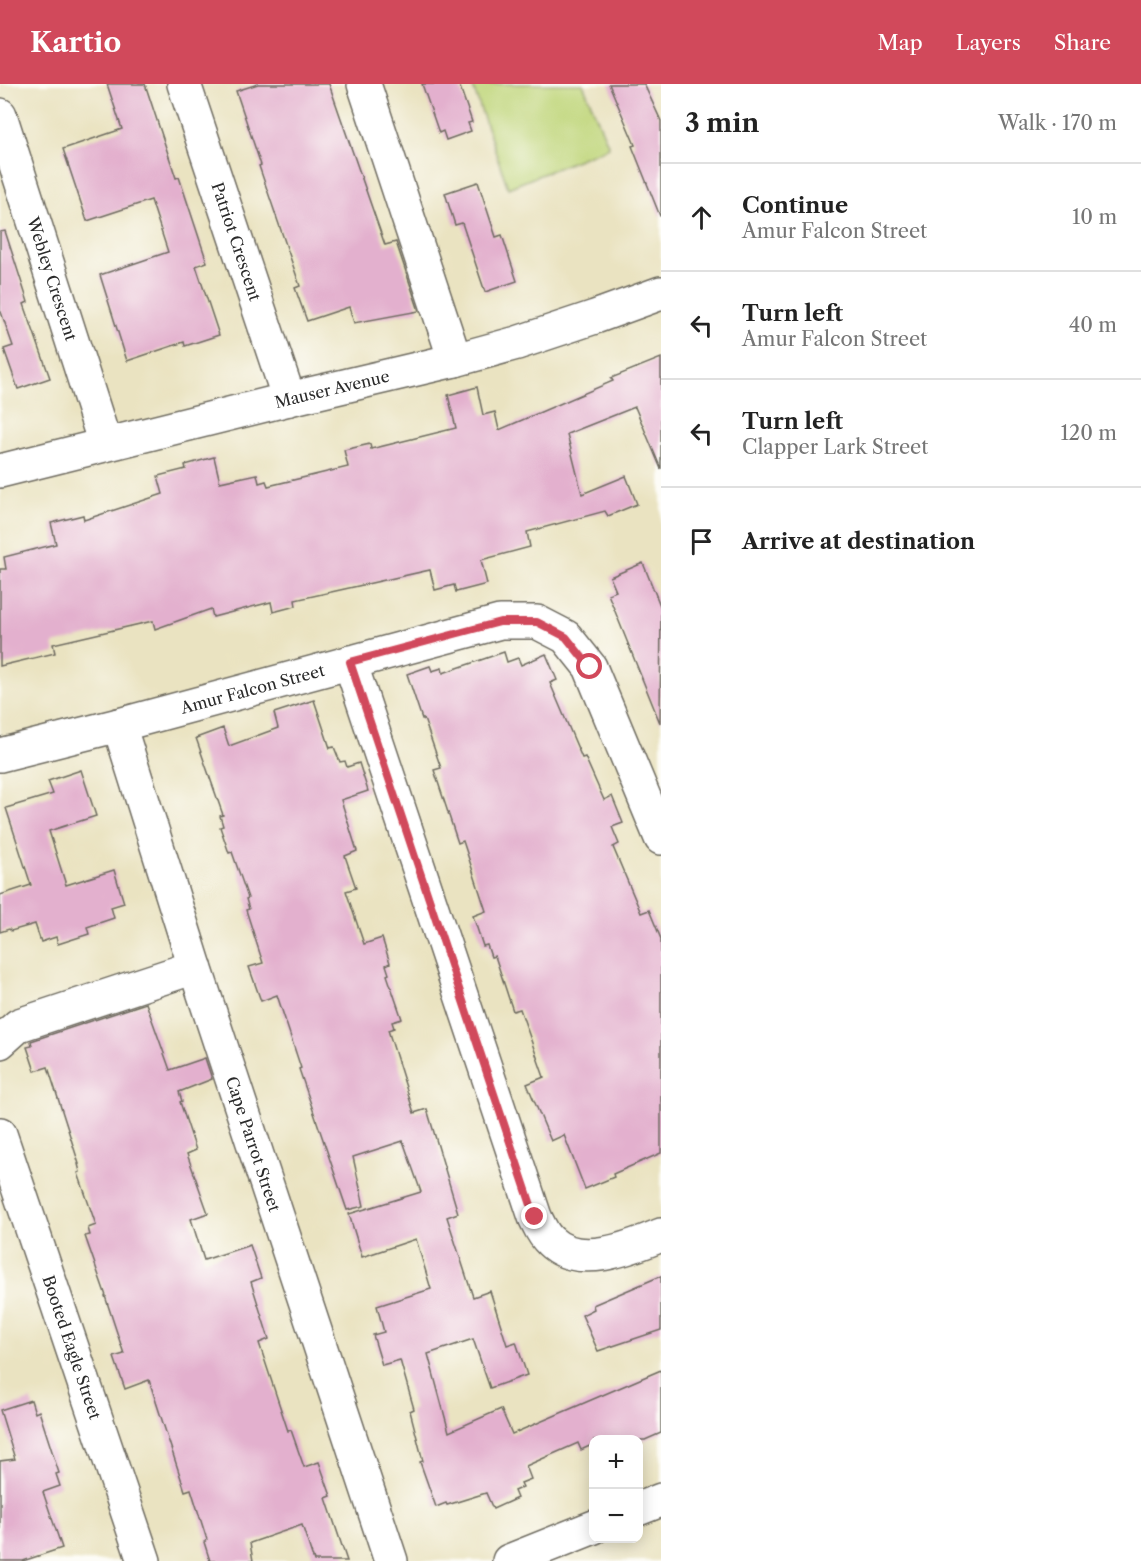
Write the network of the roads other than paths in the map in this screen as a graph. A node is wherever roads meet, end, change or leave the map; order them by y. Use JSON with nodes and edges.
{"nodes":[{"id":1,"x":184,"y":84,"type":"edge"},
{"id":2,"x":364,"y":84,"type":"edge"},
{"id":3,"x":0,"y":115,"type":"edge"},
{"id":4,"x":661,"y":293,"type":"edge"},
{"id":5,"x":455,"y":360,"type":"junction"},
{"id":6,"x":289,"y":399,"type":"junction"},
{"id":7,"x":105,"y":444,"type":"junction"},
{"id":8,"x":0,"y":471,"type":"edge"},
{"id":9,"x":350,"y":662,"type":"junction"},
{"id":10,"x":119,"y":725,"type":"junction"},
{"id":11,"x":0,"y":755,"type":"edge"},
{"id":12,"x":661,"y":838,"type":"edge"},
{"id":13,"x":195,"y":967,"type":"junction"},
{"id":14,"x":0,"y":1042,"type":"edge"},
{"id":15,"x":0,"y":1134,"type":"edge"},
{"id":16,"x":661,"y":1235,"type":"edge"},
{"id":17,"x":661,"y":1500,"type":"edge"},
{"id":18,"x":643,"y":1507,"type":"edge"},
{"id":19,"x":589,"y":1529,"type":"edge"},
{"id":20,"x":144,"y":1561,"type":"edge"},
{"id":21,"x":391,"y":1561,"type":"edge"},
{"id":22,"x":509,"y":1561,"type":"edge"}],
"edges":[{"from":1,"to":6,"type":"street","name":"Patriot Crescent"},
{"from":2,"to":5,"type":"street"},
{"from":3,"to":7,"type":"street","name":"Webley Crescent"},
{"from":4,"to":5,"type":"street","name":"Mauser Avenue"},
{"from":5,"to":6,"type":"street","name":"Mauser Avenue"},
{"from":6,"to":7,"type":"street","name":"Mauser Avenue"},
{"from":7,"to":8,"type":"street","name":"Mauser Avenue"},
{"from":9,"to":10,"type":"street","name":"Amur Falcon Street"},
{"from":9,"to":12,"type":"street","name":"Amur Falcon Street"},
{"from":9,"to":16,"type":"street"},
{"from":10,"to":11,"type":"street","name":"Amur Falcon Street"},
{"from":10,"to":13,"type":"street","name":"Cape Parrot Street"},
{"from":13,"to":14,"type":"street"},
{"from":13,"to":21,"type":"street","name":"Cape Parrot Street"},
{"from":15,"to":20,"type":"street","name":"Booted Eagle Street"},
{"from":17,"to":18,"type":"street"},
{"from":19,"to":22,"type":"street"}]}
